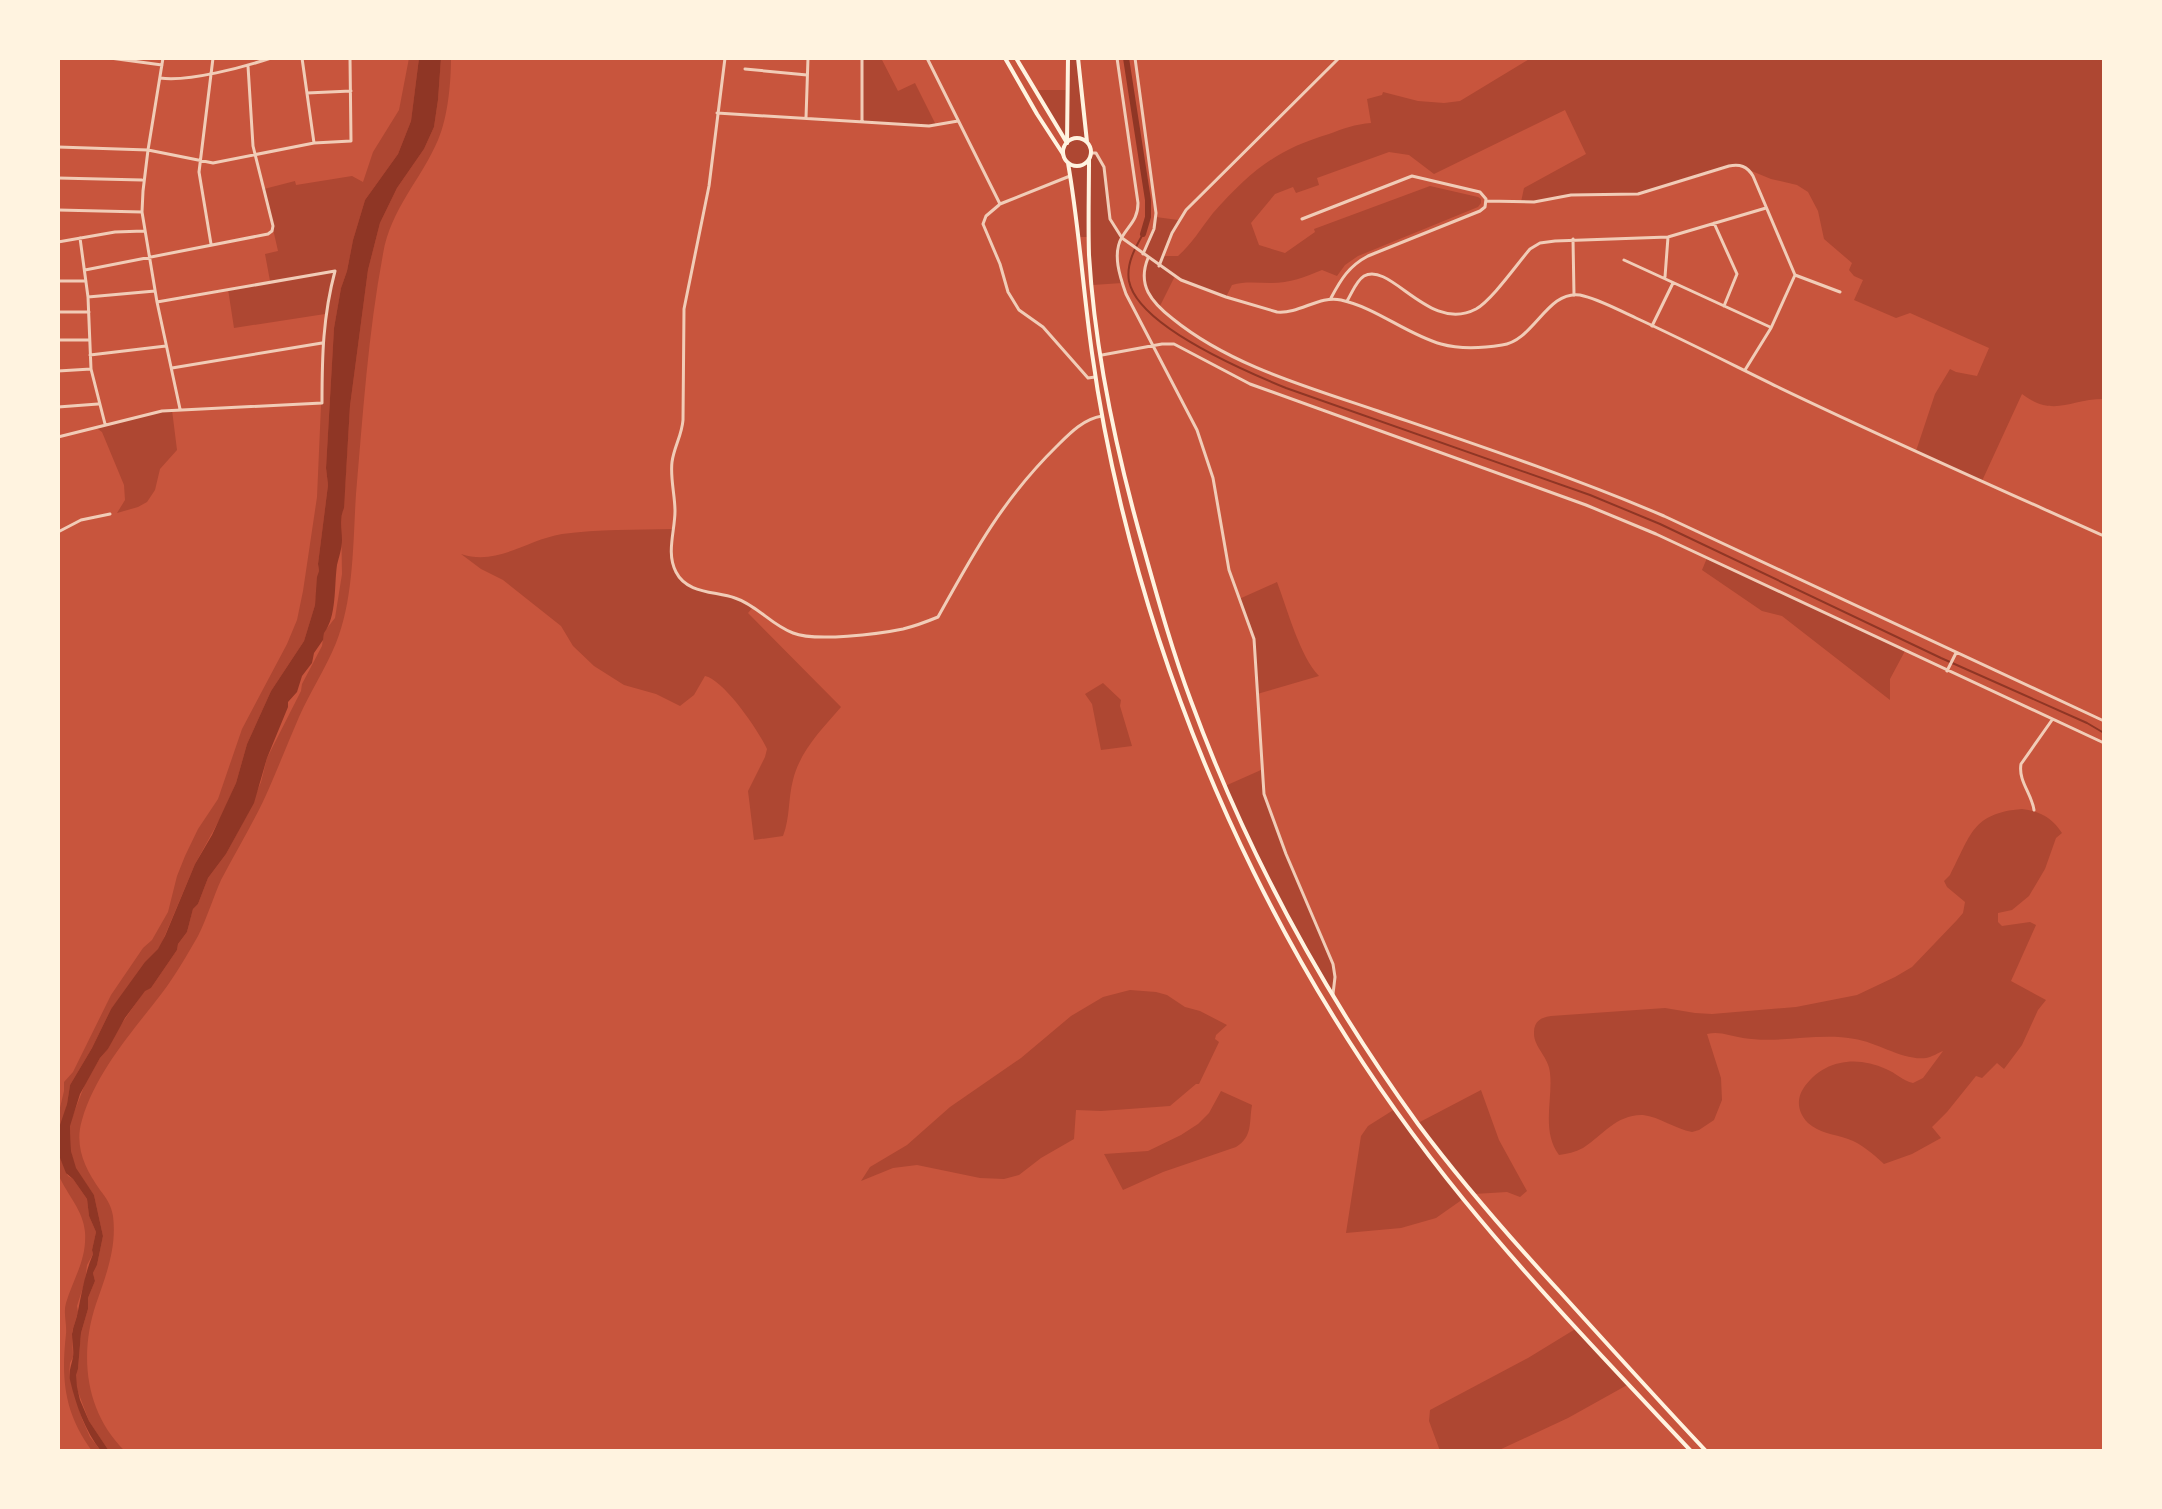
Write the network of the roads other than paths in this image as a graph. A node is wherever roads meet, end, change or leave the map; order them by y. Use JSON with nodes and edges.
{"nodes":[{"id":1,"x":110,"y":58,"type":"edge"},
{"id":2,"x":163,"y":58,"type":"edge"},
{"id":3,"x":213,"y":58,"type":"edge"},
{"id":4,"x":271,"y":58,"type":"edge"},
{"id":5,"x":302,"y":58,"type":"edge"},
{"id":6,"x":350,"y":58,"type":"edge"},
{"id":7,"x":725,"y":58,"type":"edge"},
{"id":8,"x":808,"y":58,"type":"edge"},
{"id":9,"x":862,"y":58,"type":"edge"},
{"id":10,"x":927,"y":58,"type":"edge"},
{"id":11,"x":1005,"y":58,"type":"edge"},
{"id":12,"x":1016,"y":58,"type":"edge"},
{"id":13,"x":1068,"y":58,"type":"edge"},
{"id":14,"x":1078,"y":58,"type":"edge"},
{"id":15,"x":1117,"y":58,"type":"edge"},
{"id":16,"x":1135,"y":58,"type":"edge"},
{"id":17,"x":1339,"y":58,"type":"edge"},
{"id":18,"x":119,"y":59,"type":"edge"},
{"id":19,"x":162,"y":65,"type":"junction"},
{"id":20,"x":248,"y":66,"type":"junction"},
{"id":21,"x":745,"y":69,"type":"dead end"},
{"id":22,"x":211,"y":73,"type":"junction"},
{"id":23,"x":807,"y":75,"type":"junction"},
{"id":24,"x":160,"y":78,"type":"junction"},
{"id":25,"x":351,"y":91,"type":"junction"},
{"id":26,"x":307,"y":93,"type":"junction"},
{"id":27,"x":717,"y":113,"type":"junction"},
{"id":28,"x":806,"y":118,"type":"junction"},
{"id":29,"x":958,"y":121,"type":"junction"},
{"id":30,"x":862,"y":122,"type":"junction"},
{"id":31,"x":1087,"y":142,"type":"junction"},
{"id":32,"x":314,"y":143,"type":"junction"},
{"id":33,"x":1067,"y":143,"type":"junction"},
{"id":34,"x":58,"y":147,"type":"edge"},
{"id":35,"x":148,"y":150,"type":"junction"},
{"id":36,"x":1063,"y":154,"type":"junction"},
{"id":37,"x":255,"y":155,"type":"junction"},
{"id":38,"x":1090,"y":156,"type":"junction"},
{"id":39,"x":200,"y":162,"type":"junction"},
{"id":40,"x":1068,"y":163,"type":"junction"},
{"id":41,"x":1070,"y":176,"type":"junction"},
{"id":42,"x":58,"y":178,"type":"edge"},
{"id":43,"x":144,"y":180,"type":"junction"},
{"id":44,"x":1486,"y":201,"type":"junction"},
{"id":45,"x":1000,"y":204,"type":"junction"},
{"id":46,"x":1766,"y":208,"type":"junction"},
{"id":47,"x":58,"y":210,"type":"edge"},
{"id":48,"x":142,"y":212,"type":"junction"},
{"id":49,"x":1302,"y":219,"type":"dead end"},
{"id":50,"x":1714,"y":223,"type":"junction"},
{"id":51,"x":144,"y":231,"type":"junction"},
{"id":52,"x":1668,"y":237,"type":"junction"},
{"id":53,"x":80,"y":238,"type":"junction"},
{"id":54,"x":1122,"y":238,"type":"junction"},
{"id":55,"x":1573,"y":239,"type":"junction"},
{"id":56,"x":58,"y":242,"type":"edge"},
{"id":57,"x":211,"y":245,"type":"junction"},
{"id":58,"x":1141,"y":253,"type":"junction"},
{"id":59,"x":149,"y":257,"type":"junction"},
{"id":60,"x":1148,"y":258,"type":"junction"},
{"id":61,"x":1624,"y":260,"type":"dead end"},
{"id":62,"x":1159,"y":266,"type":"junction"},
{"id":63,"x":85,"y":270,"type":"junction"},
{"id":64,"x":1795,"y":275,"type":"junction"},
{"id":65,"x":1665,"y":279,"type":"junction"},
{"id":66,"x":58,"y":281,"type":"edge"},
{"id":67,"x":86,"y":281,"type":"junction"},
{"id":68,"x":1673,"y":283,"type":"junction"},
{"id":69,"x":155,"y":291,"type":"junction"},
{"id":70,"x":1840,"y":292,"type":"dead end"},
{"id":71,"x":1574,"y":295,"type":"junction"},
{"id":72,"x":88,"y":297,"type":"junction"},
{"id":73,"x":1331,"y":298,"type":"junction"},
{"id":74,"x":1347,"y":301,"type":"junction"},
{"id":75,"x":157,"y":302,"type":"junction"},
{"id":76,"x":1724,"y":306,"type":"junction"},
{"id":77,"x":58,"y":312,"type":"edge"},
{"id":78,"x":89,"y":312,"type":"junction"},
{"id":79,"x":1652,"y":326,"type":"junction"},
{"id":80,"x":1771,"y":328,"type":"junction"},
{"id":81,"x":58,"y":340,"type":"edge"},
{"id":82,"x":89,"y":340,"type":"junction"},
{"id":83,"x":322,"y":343,"type":"junction"},
{"id":84,"x":166,"y":346,"type":"junction"},
{"id":85,"x":1152,"y":346,"type":"junction"},
{"id":86,"x":90,"y":355,"type":"junction"},
{"id":87,"x":1102,"y":355,"type":"junction"},
{"id":88,"x":91,"y":369,"type":"junction"},
{"id":89,"x":171,"y":369,"type":"junction"},
{"id":90,"x":58,"y":371,"type":"edge"},
{"id":91,"x":1745,"y":371,"type":"junction"},
{"id":92,"x":1095,"y":377,"type":"junction"},
{"id":93,"x":98,"y":404,"type":"junction"},
{"id":94,"x":58,"y":407,"type":"edge"},
{"id":95,"x":180,"y":409,"type":"junction"},
{"id":96,"x":1103,"y":416,"type":"junction"},
{"id":97,"x":105,"y":424,"type":"junction"},
{"id":98,"x":58,"y":437,"type":"edge"},
{"id":99,"x":110,"y":514,"type":"dead end"},
{"id":100,"x":58,"y":532,"type":"edge"},
{"id":101,"x":2104,"y":536,"type":"edge"},
{"id":102,"x":1956,"y":653,"type":"junction"},
{"id":103,"x":1947,"y":671,"type":"junction"},
{"id":104,"x":2052,"y":720,"type":"junction"},
{"id":105,"x":2104,"y":721,"type":"edge"},
{"id":106,"x":2104,"y":743,"type":"edge"},
{"id":107,"x":2034,"y":810,"type":"dead end"},
{"id":108,"x":1333,"y":996,"type":"junction"},
{"id":109,"x":1691,"y":1451,"type":"edge"},
{"id":110,"x":1706,"y":1451,"type":"edge"}],
"edges":[{"from":1,"to":18,"type":"street"},
{"from":2,"to":19,"type":"street"},
{"from":3,"to":22,"type":"street"},
{"from":4,"to":20,"type":"street"},
{"from":5,"to":26,"type":"street"},
{"from":6,"to":25,"type":"street"},
{"from":7,"to":27,"type":"street"},
{"from":8,"to":23,"type":"street"},
{"from":9,"to":30,"type":"street"},
{"from":10,"to":29,"type":"street"},
{"from":11,"to":36,"type":"main road"},
{"from":12,"to":33,"type":"main road"},
{"from":13,"to":33,"type":"main road"},
{"from":14,"to":31,"type":"main road"},
{"from":15,"to":54,"type":"street"},
{"from":16,"to":58,"type":"street"},
{"from":17,"to":62,"type":"street"},
{"from":18,"to":19,"type":"street"},
{"from":19,"to":24,"type":"street"},
{"from":20,"to":22,"type":"street"},
{"from":20,"to":37,"type":"street"},
{"from":21,"to":23,"type":"street"},
{"from":22,"to":24,"type":"street"},
{"from":22,"to":39,"type":"street"},
{"from":23,"to":28,"type":"street"},
{"from":24,"to":35,"type":"street"},
{"from":25,"to":26,"type":"street"},
{"from":25,"to":32,"type":"street"},
{"from":26,"to":32,"type":"street"},
{"from":27,"to":28,"type":"street"},
{"from":27,"to":96,"type":"street"},
{"from":28,"to":30,"type":"street"},
{"from":29,"to":30,"type":"street"},
{"from":29,"to":45,"type":"street"},
{"from":31,"to":33,"type":"main road"},
{"from":31,"to":38,"type":"main road"},
{"from":32,"to":37,"type":"street"},
{"from":33,"to":36,"type":"main road"},
{"from":34,"to":35,"type":"street"},
{"from":35,"to":39,"type":"street"},
{"from":35,"to":43,"type":"street"},
{"from":36,"to":40,"type":"main road"},
{"from":37,"to":39,"type":"street"},
{"from":37,"to":57,"type":"street"},
{"from":38,"to":40,"type":"main road"},
{"from":38,"to":54,"type":"street"},
{"from":38,"to":87,"type":"main road"},
{"from":39,"to":57,"type":"street"},
{"from":40,"to":41,"type":"main road"},
{"from":41,"to":45,"type":"street"},
{"from":41,"to":92,"type":"main road"},
{"from":42,"to":43,"type":"street"},
{"from":43,"to":48,"type":"street"},
{"from":44,"to":46,"type":"street"},
{"from":44,"to":49,"type":"street"},
{"from":44,"to":73,"type":"street"},
{"from":45,"to":92,"type":"street"},
{"from":46,"to":50,"type":"street"},
{"from":46,"to":64,"type":"street"},
{"from":47,"to":48,"type":"street"},
{"from":48,"to":51,"type":"street"},
{"from":50,"to":52,"type":"street"},
{"from":50,"to":76,"type":"street"},
{"from":51,"to":53,"type":"street"},
{"from":51,"to":59,"type":"street"},
{"from":52,"to":55,"type":"street"},
{"from":52,"to":65,"type":"street"},
{"from":53,"to":56,"type":"street"},
{"from":53,"to":63,"type":"street"},
{"from":54,"to":58,"type":"street"},
{"from":54,"to":85,"type":"street"},
{"from":55,"to":71,"type":"street"},
{"from":55,"to":74,"type":"street"},
{"from":57,"to":59,"type":"street"},
{"from":58,"to":60,"type":"street"},
{"from":59,"to":63,"type":"street"},
{"from":59,"to":69,"type":"street"},
{"from":60,"to":62,"type":"street"},
{"from":60,"to":102,"type":"street"},
{"from":61,"to":65,"type":"street"},
{"from":62,"to":73,"type":"street"},
{"from":63,"to":67,"type":"street"},
{"from":64,"to":70,"type":"street"},
{"from":64,"to":80,"type":"street"},
{"from":65,"to":68,"type":"street"},
{"from":66,"to":67,"type":"street"},
{"from":67,"to":72,"type":"street"},
{"from":68,"to":76,"type":"street"},
{"from":68,"to":79,"type":"street"},
{"from":69,"to":72,"type":"street"},
{"from":69,"to":75,"type":"street"},
{"from":71,"to":74,"type":"street"},
{"from":71,"to":79,"type":"street"},
{"from":72,"to":78,"type":"street"},
{"from":73,"to":74,"type":"street"},
{"from":75,"to":83,"type":"street"},
{"from":75,"to":84,"type":"street"},
{"from":76,"to":80,"type":"street"},
{"from":77,"to":78,"type":"street"},
{"from":78,"to":82,"type":"street"},
{"from":79,"to":91,"type":"street"},
{"from":80,"to":91,"type":"street"},
{"from":81,"to":82,"type":"street"},
{"from":82,"to":86,"type":"street"},
{"from":83,"to":89,"type":"street"},
{"from":83,"to":95,"type":"street"},
{"from":84,"to":86,"type":"street"},
{"from":84,"to":89,"type":"street"},
{"from":85,"to":87,"type":"street"},
{"from":85,"to":103,"type":"street"},
{"from":85,"to":108,"type":"street"},
{"from":86,"to":88,"type":"street"},
{"from":87,"to":108,"type":"main road"},
{"from":88,"to":90,"type":"street"},
{"from":88,"to":93,"type":"street"},
{"from":89,"to":95,"type":"street"},
{"from":91,"to":101,"type":"street"},
{"from":92,"to":96,"type":"main road"},
{"from":93,"to":94,"type":"street"},
{"from":93,"to":97,"type":"street"},
{"from":95,"to":97,"type":"street"},
{"from":96,"to":109,"type":"main road"},
{"from":97,"to":98,"type":"street"},
{"from":99,"to":100,"type":"street"},
{"from":102,"to":103,"type":"street"},
{"from":102,"to":105,"type":"street"},
{"from":103,"to":104,"type":"street"},
{"from":104,"to":106,"type":"street"},
{"from":104,"to":107,"type":"street"},
{"from":108,"to":110,"type":"main road"}]}
